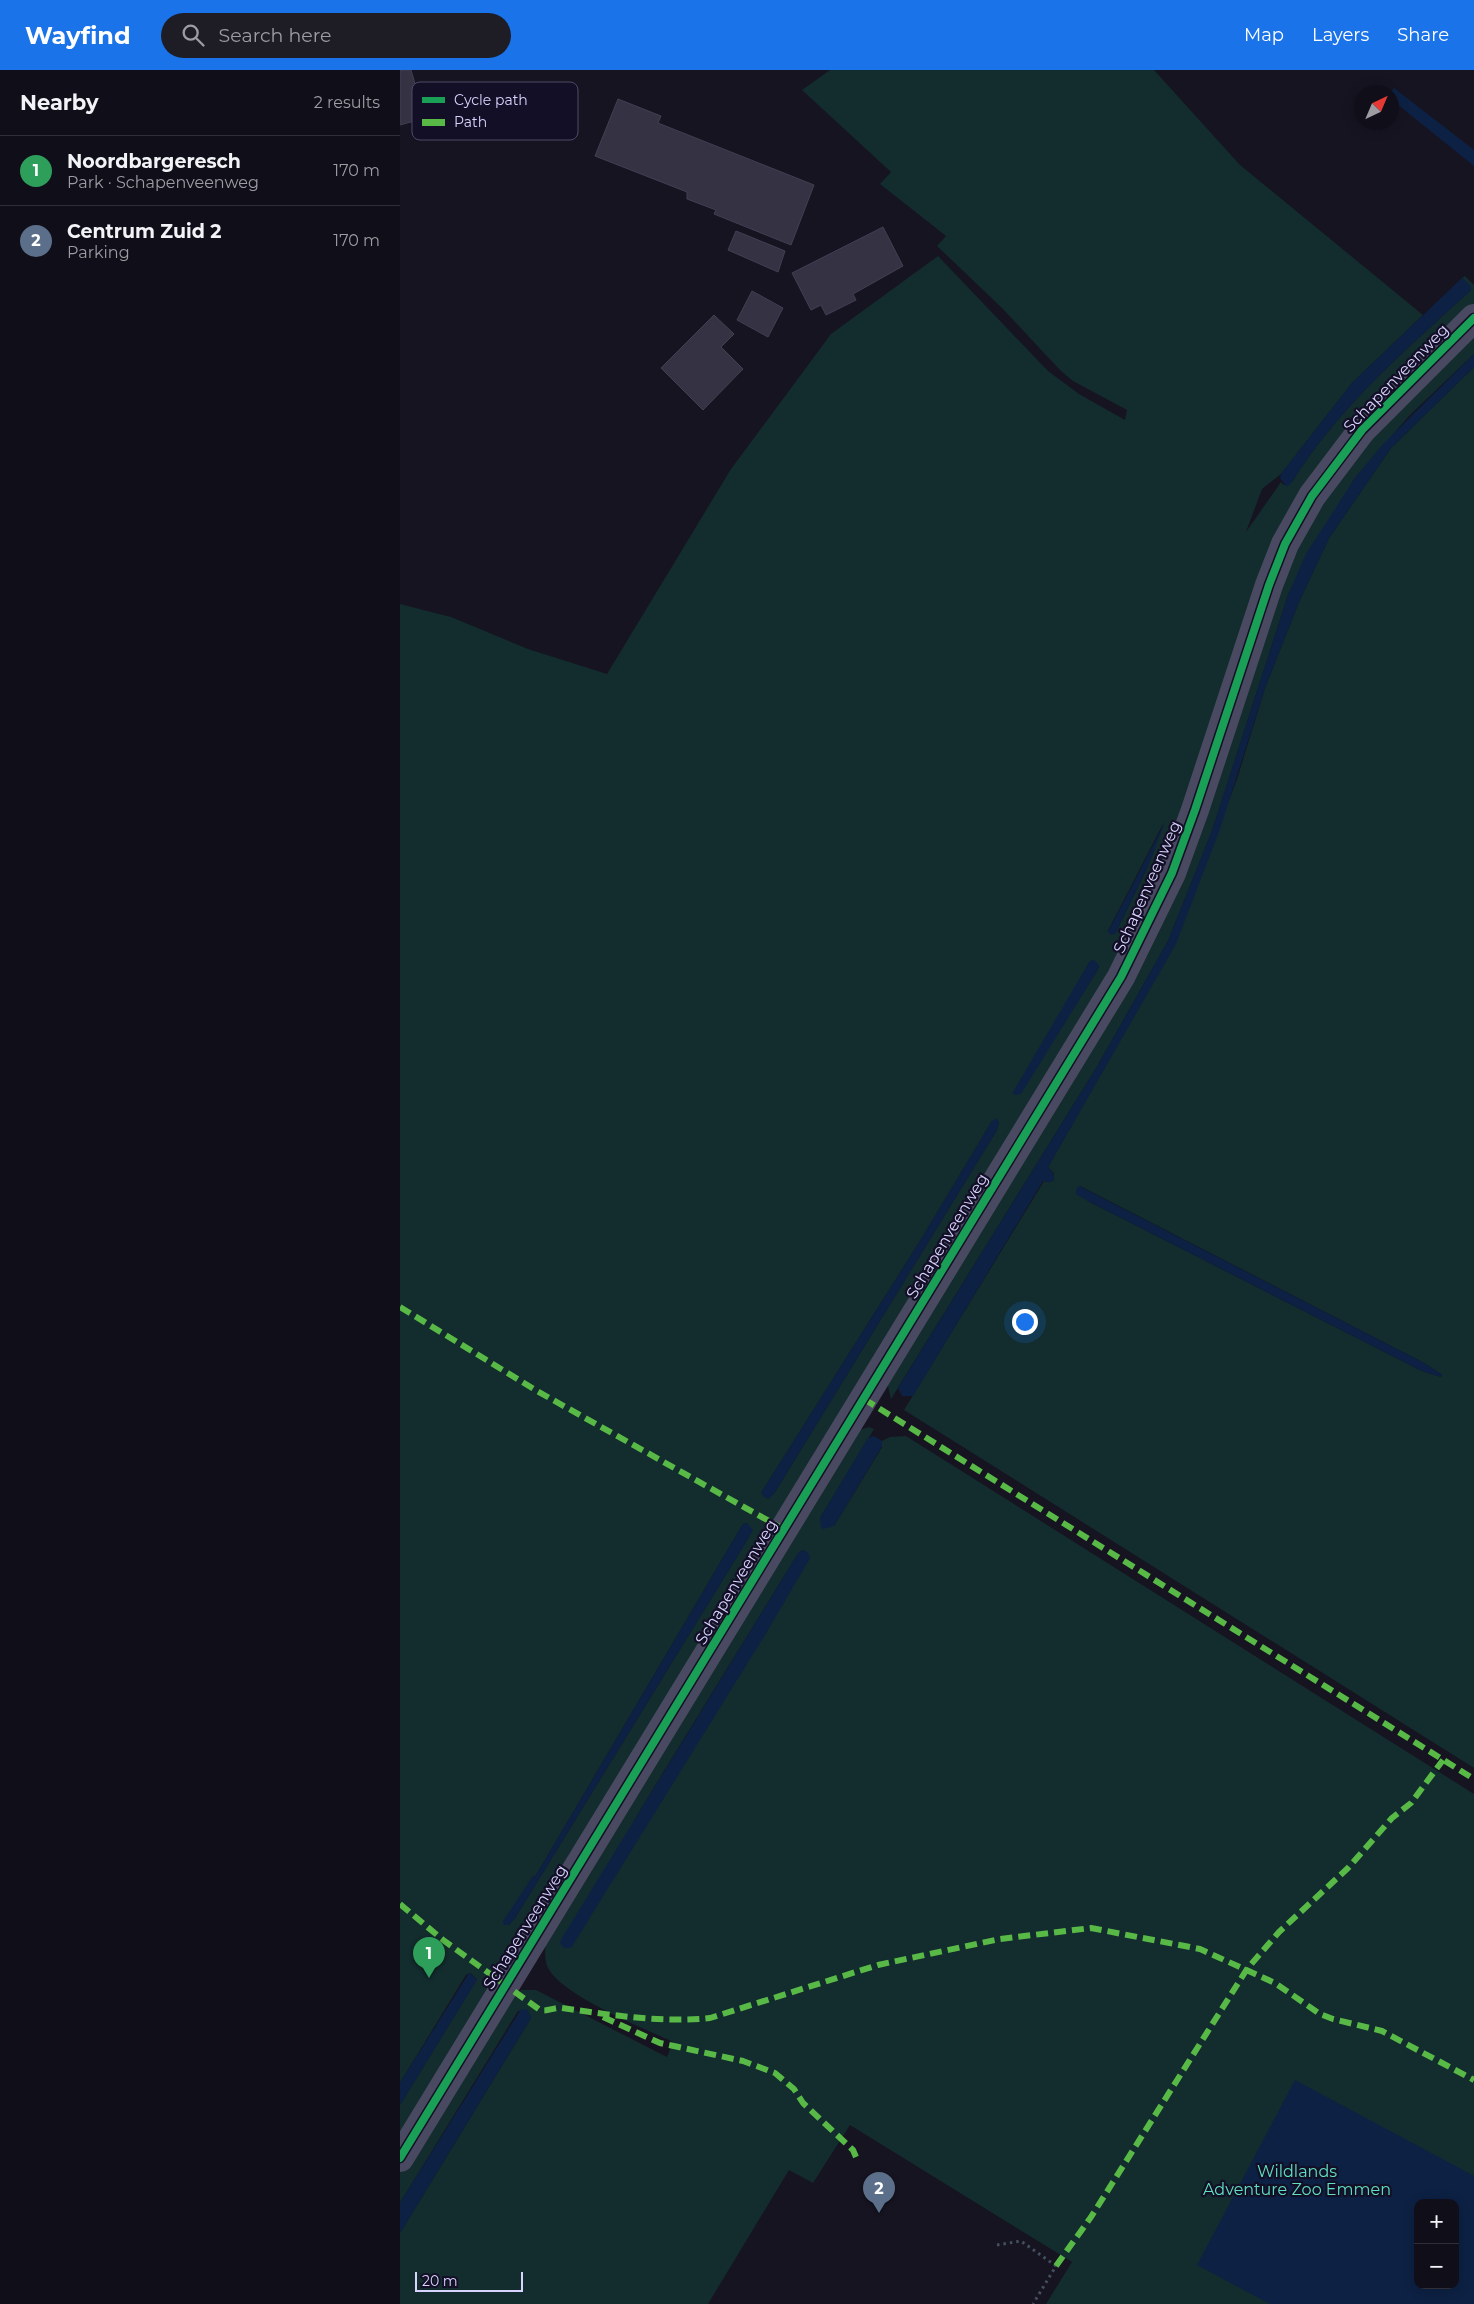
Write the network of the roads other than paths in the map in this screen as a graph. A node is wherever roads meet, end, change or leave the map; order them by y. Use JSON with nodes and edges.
{"nodes":[{"id":1,"x":1474,"y":318,"type":"edge"},
{"id":2,"x":400,"y":2158,"type":"edge"}],
"edges":[{"from":1,"to":2,"type":"street","name":"Schapenveenweg"}]}
